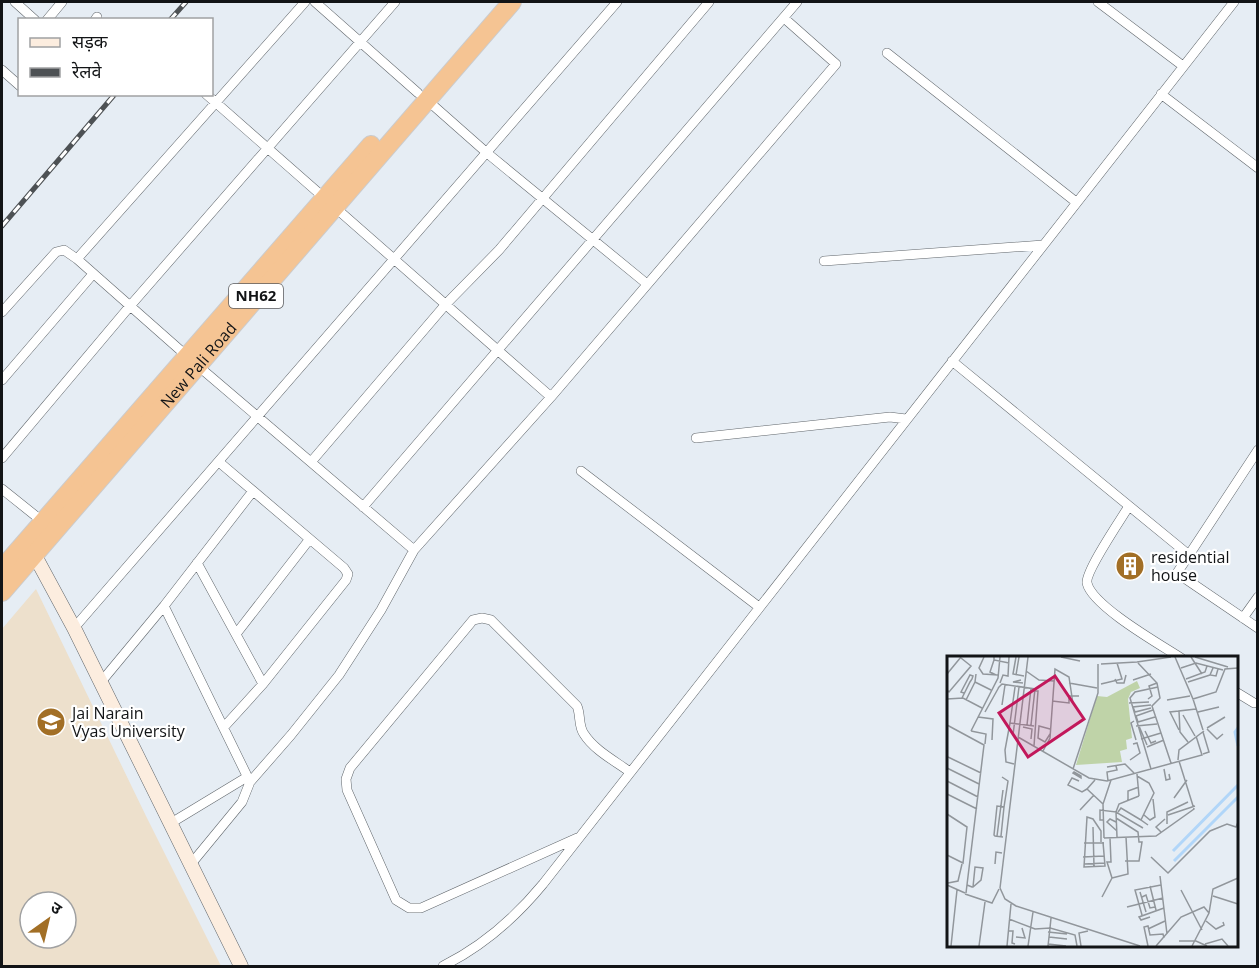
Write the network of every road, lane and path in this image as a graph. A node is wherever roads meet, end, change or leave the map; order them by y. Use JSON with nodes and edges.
{"nodes":[{"id":1,"x":15,"y":2,"type":"edge"},
{"id":2,"x":62,"y":2,"type":"edge"},
{"id":3,"x":305,"y":2,"type":"edge"},
{"id":4,"x":315,"y":2,"type":"edge"},
{"id":5,"x":395,"y":2,"type":"edge"},
{"id":6,"x":497,"y":2,"type":"edge"},
{"id":7,"x":512,"y":2,"type":"edge"},
{"id":8,"x":617,"y":2,"type":"edge"},
{"id":9,"x":709,"y":2,"type":"edge"},
{"id":10,"x":797,"y":2,"type":"edge"},
{"id":11,"x":1098,"y":2,"type":"edge"},
{"id":12,"x":1234,"y":2,"type":"edge"},
{"id":13,"x":33,"y":18,"type":"edge"},
{"id":14,"x":49,"y":18,"type":"edge"},
{"id":15,"x":784,"y":18,"type":"junction"},
{"id":16,"x":359,"y":43,"type":"junction"},
{"id":17,"x":887,"y":53,"type":"dead end"},
{"id":18,"x":1183,"y":66,"type":"junction"},
{"id":19,"x":2,"y":70,"type":"edge"},
{"id":20,"x":18,"y":84,"type":"edge"},
{"id":21,"x":1161,"y":94,"type":"junction"},
{"id":22,"x":208,"y":96,"type":"edge"},
{"id":23,"x":422,"y":96,"type":"junction"},
{"id":24,"x":216,"y":103,"type":"junction"},
{"id":25,"x":267,"y":149,"type":"junction"},
{"id":26,"x":487,"y":153,"type":"junction"},
{"id":27,"x":1257,"y":168,"type":"edge"},
{"id":28,"x":543,"y":198,"type":"junction"},
{"id":29,"x":330,"y":201,"type":"junction"},
{"id":30,"x":1076,"y":202,"type":"junction"},
{"id":31,"x":592,"y":240,"type":"junction"},
{"id":32,"x":1042,"y":245,"type":"junction"},
{"id":33,"x":77,"y":259,"type":"junction"},
{"id":34,"x":395,"y":259,"type":"junction"},
{"id":35,"x":824,"y":261,"type":"dead end"},
{"id":36,"x":93,"y":274,"type":"junction"},
{"id":37,"x":647,"y":284,"type":"junction"},
{"id":38,"x":446,"y":304,"type":"junction"},
{"id":39,"x":130,"y":306,"type":"junction"},
{"id":40,"x":2,"y":312,"type":"edge"},
{"id":41,"x":499,"y":351,"type":"junction"},
{"id":42,"x":192,"y":361,"type":"junction"},
{"id":43,"x":952,"y":361,"type":"junction"},
{"id":44,"x":2,"y":380,"type":"edge"},
{"id":45,"x":551,"y":397,"type":"junction"},
{"id":46,"x":258,"y":416,"type":"junction"},
{"id":47,"x":906,"y":419,"type":"junction"},
{"id":48,"x":696,"y":438,"type":"dead end"},
{"id":49,"x":1257,"y":450,"type":"edge"},
{"id":50,"x":2,"y":458,"type":"edge"},
{"id":51,"x":219,"y":462,"type":"junction"},
{"id":52,"x":311,"y":462,"type":"junction"},
{"id":53,"x":581,"y":471,"type":"dead end"},
{"id":54,"x":2,"y":489,"type":"edge"},
{"id":55,"x":253,"y":491,"type":"junction"},
{"id":56,"x":1129,"y":506,"type":"junction"},
{"id":57,"x":363,"y":507,"type":"junction"},
{"id":58,"x":42,"y":521,"type":"junction"},
{"id":59,"x":309,"y":540,"type":"junction"},
{"id":60,"x":414,"y":550,"type":"junction"},
{"id":61,"x":34,"y":554,"type":"junction"},
{"id":62,"x":1189,"y":555,"type":"junction"},
{"id":63,"x":197,"y":562,"type":"junction"},
{"id":64,"x":2,"y":569,"type":"edge"},
{"id":65,"x":2,"y":592,"type":"edge"},
{"id":66,"x":1257,"y":597,"type":"edge"},
{"id":67,"x":164,"y":606,"type":"junction"},
{"id":68,"x":759,"y":607,"type":"junction"},
{"id":69,"x":1243,"y":618,"type":"junction"},
{"id":70,"x":74,"y":628,"type":"junction"},
{"id":71,"x":1257,"y":628,"type":"edge"},
{"id":72,"x":236,"y":634,"type":"junction"},
{"id":73,"x":1179,"y":656,"type":"edge"},
{"id":74,"x":101,"y":682,"type":"junction"},
{"id":75,"x":263,"y":684,"type":"junction"},
{"id":76,"x":1238,"y":693,"type":"edge"},
{"id":77,"x":1254,"y":703,"type":"dead end"},
{"id":78,"x":224,"y":727,"type":"junction"},
{"id":79,"x":630,"y":772,"type":"junction"},
{"id":80,"x":248,"y":780,"type":"junction"},
{"id":81,"x":171,"y":823,"type":"junction"},
{"id":82,"x":579,"y":837,"type":"junction"},
{"id":83,"x":191,"y":864,"type":"junction"},
{"id":84,"x":242,"y":966,"type":"edge"},
{"id":85,"x":443,"y":966,"type":"edge"}],
"edges":[{"from":1,"to":13,"type":"street"},
{"from":2,"to":14,"type":"street"},
{"from":3,"to":24,"type":"street"},
{"from":4,"to":16,"type":"street"},
{"from":5,"to":16,"type":"street"},
{"from":6,"to":23,"type":"highway","name":"New Pali Road","number":"NH62"},
{"from":7,"to":23,"type":"highway","name":"New Pali Road","number":"NH62"},
{"from":8,"to":26,"type":"street"},
{"from":9,"to":28,"type":"street"},
{"from":10,"to":15,"type":"street"},
{"from":11,"to":18,"type":"street"},
{"from":12,"to":18,"type":"street"},
{"from":15,"to":31,"type":"street"},
{"from":15,"to":37,"type":"street"},
{"from":16,"to":23,"type":"street"},
{"from":16,"to":25,"type":"street"},
{"from":17,"to":30,"type":"street"},
{"from":18,"to":21,"type":"street"},
{"from":19,"to":20,"type":"street"},
{"from":21,"to":27,"type":"street"},
{"from":21,"to":30,"type":"street"},
{"from":22,"to":24,"type":"street"},
{"from":23,"to":26,"type":"street"},
{"from":23,"to":29,"type":"highway","name":"New Pali Road","number":"NH62"},
{"from":24,"to":25,"type":"street"},
{"from":24,"to":33,"type":"street"},
{"from":25,"to":29,"type":"street"},
{"from":25,"to":39,"type":"street"},
{"from":26,"to":28,"type":"street"},
{"from":26,"to":34,"type":"street"},
{"from":28,"to":31,"type":"street"},
{"from":28,"to":38,"type":"street"},
{"from":29,"to":34,"type":"street"},
{"from":29,"to":42,"type":"highway","name":"New Pali Road","number":"NH62"},
{"from":30,"to":32,"type":"street"},
{"from":31,"to":37,"type":"street"},
{"from":31,"to":41,"type":"street"},
{"from":32,"to":35,"type":"street"},
{"from":32,"to":43,"type":"street"},
{"from":33,"to":36,"type":"street"},
{"from":33,"to":40,"type":"street"},
{"from":34,"to":38,"type":"street"},
{"from":34,"to":46,"type":"street"},
{"from":36,"to":39,"type":"street"},
{"from":36,"to":44,"type":"street"},
{"from":37,"to":45,"type":"street"},
{"from":38,"to":41,"type":"street"},
{"from":38,"to":52,"type":"street"},
{"from":39,"to":42,"type":"street"},
{"from":39,"to":50,"type":"street"},
{"from":41,"to":45,"type":"street"},
{"from":41,"to":57,"type":"street"},
{"from":42,"to":46,"type":"street"},
{"from":42,"to":58,"type":"highway","name":"New Pali Road","number":"NH62"},
{"from":42,"to":61,"type":"highway","name":"New Pali Road","number":"NH62"},
{"from":43,"to":47,"type":"street"},
{"from":43,"to":56,"type":"street"},
{"from":45,"to":60,"type":"street"},
{"from":46,"to":51,"type":"street"},
{"from":46,"to":52,"type":"street"},
{"from":47,"to":48,"type":"street"},
{"from":47,"to":68,"type":"street"},
{"from":49,"to":62,"type":"street"},
{"from":51,"to":55,"type":"street"},
{"from":51,"to":70,"type":"street"},
{"from":52,"to":57,"type":"street"},
{"from":53,"to":68,"type":"street"},
{"from":54,"to":58,"type":"street"},
{"from":55,"to":59,"type":"street"},
{"from":55,"to":63,"type":"street"},
{"from":56,"to":62,"type":"street"},
{"from":56,"to":73,"type":"street"},
{"from":57,"to":60,"type":"street"},
{"from":58,"to":64,"type":"highway","name":"New Pali Road","number":"NH62"},
{"from":59,"to":72,"type":"street"},
{"from":59,"to":75,"type":"street"},
{"from":60,"to":80,"type":"street"},
{"from":61,"to":65,"type":"highway","name":"New Pali Road","number":"NH62"},
{"from":61,"to":70,"type":"street"},
{"from":62,"to":69,"type":"street"},
{"from":63,"to":67,"type":"street"},
{"from":63,"to":72,"type":"street"},
{"from":66,"to":69,"type":"street"},
{"from":67,"to":74,"type":"street"},
{"from":67,"to":78,"type":"street"},
{"from":68,"to":79,"type":"street"},
{"from":69,"to":71,"type":"street"},
{"from":70,"to":74,"type":"street"},
{"from":72,"to":75,"type":"street"},
{"from":74,"to":81,"type":"street"},
{"from":75,"to":78,"type":"street"},
{"from":76,"to":77,"type":"street"},
{"from":78,"to":80,"type":"street"},
{"from":79,"to":82,"type":"street"},
{"from":79,"to":82,"type":"street"},
{"from":80,"to":81,"type":"street"},
{"from":80,"to":83,"type":"street"},
{"from":81,"to":83,"type":"street"},
{"from":82,"to":85,"type":"street"},
{"from":83,"to":84,"type":"street"}]}
